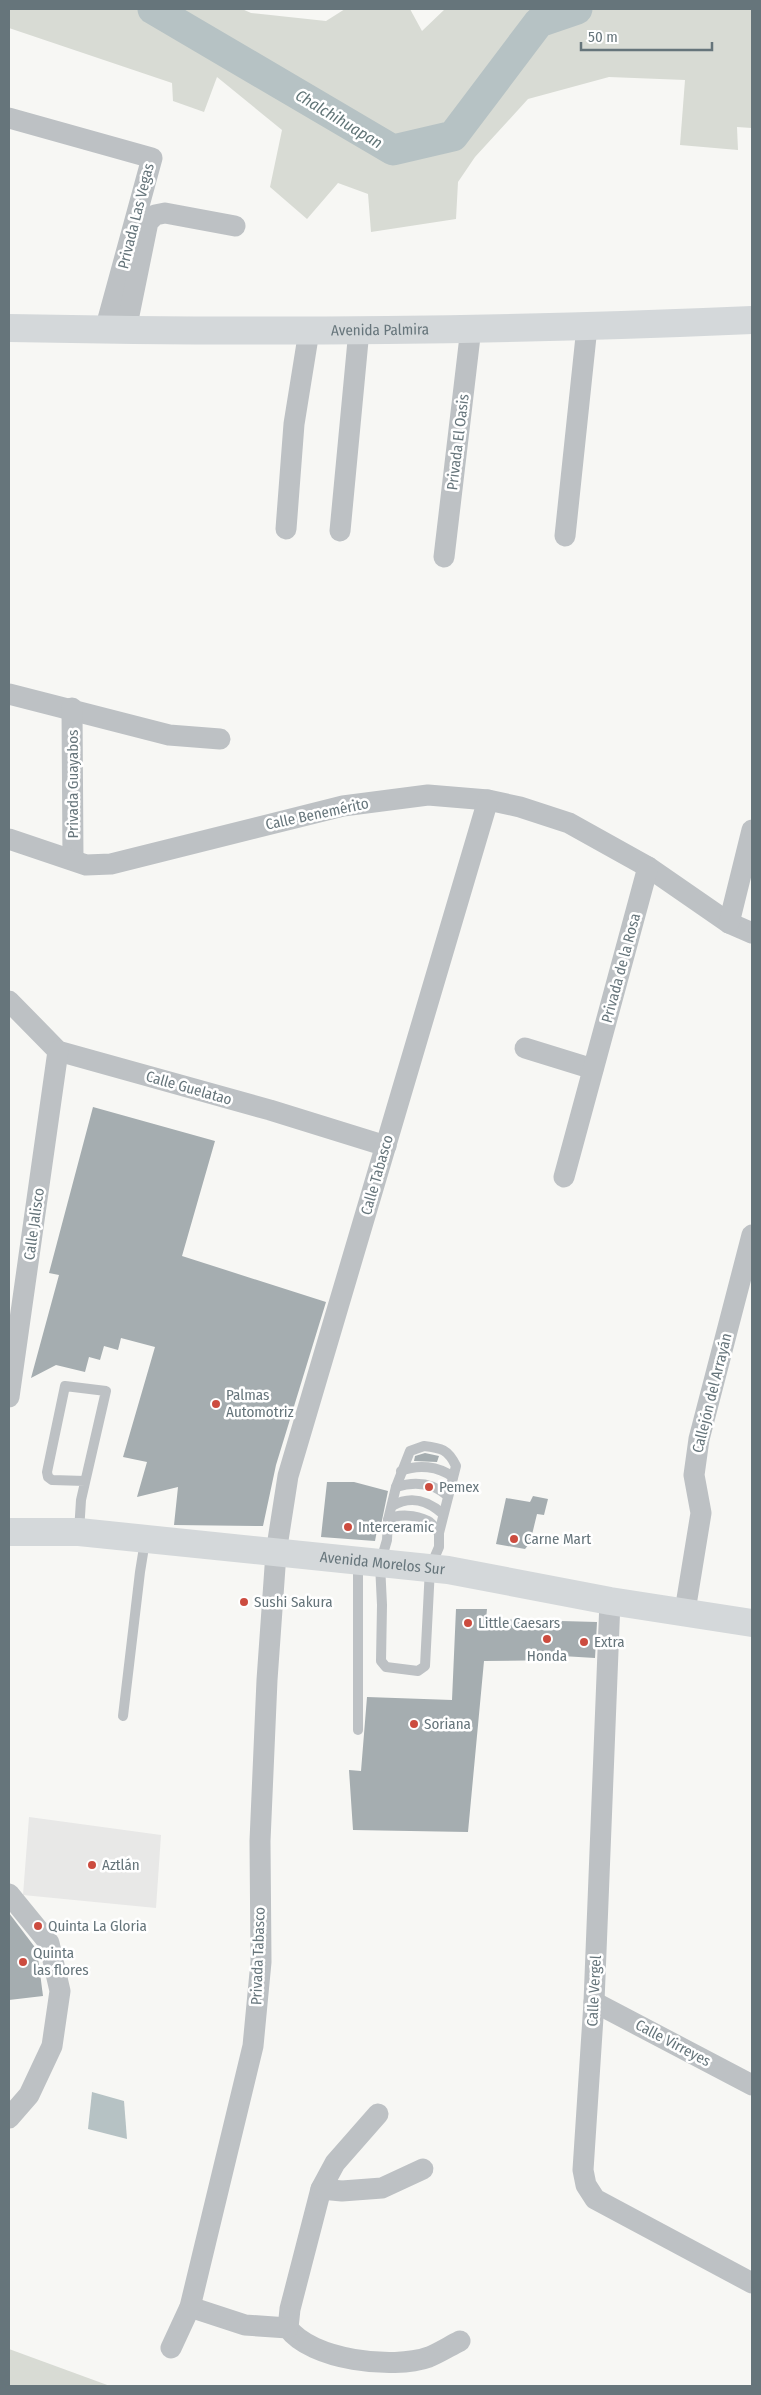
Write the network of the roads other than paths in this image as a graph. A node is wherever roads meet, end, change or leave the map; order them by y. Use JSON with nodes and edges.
{"nodes":[{"id":1,"x":9,"y":118,"type":"edge"},
{"id":2,"x":235,"y":226,"type":"dead end"},
{"id":3,"x":752,"y":320,"type":"edge"},
{"id":4,"x":587,"y":327,"type":"junction"},
{"id":5,"x":9,"y":328,"type":"edge"},
{"id":6,"x":471,"y":328,"type":"junction"},
{"id":7,"x":116,"y":330,"type":"junction"},
{"id":8,"x":359,"y":330,"type":"junction"},
{"id":9,"x":309,"y":331,"type":"junction"},
{"id":10,"x":286,"y":529,"type":"dead end"},
{"id":11,"x":340,"y":531,"type":"dead end"},
{"id":12,"x":565,"y":536,"type":"dead end"},
{"id":13,"x":444,"y":557,"type":"dead end"},
{"id":14,"x":9,"y":694,"type":"edge"},
{"id":15,"x":72,"y":708,"type":"junction"},
{"id":16,"x":220,"y":739,"type":"dead end"},
{"id":17,"x":488,"y":800,"type":"junction"},
{"id":18,"x":752,"y":830,"type":"edge"},
{"id":19,"x":9,"y":839,"type":"edge"},
{"id":20,"x":73,"y":860,"type":"junction"},
{"id":21,"x":648,"y":867,"type":"junction"},
{"id":22,"x":729,"y":923,"type":"junction"},
{"id":23,"x":752,"y":933,"type":"edge"},
{"id":24,"x":9,"y":1001,"type":"edge"},
{"id":25,"x":525,"y":1048,"type":"dead end"},
{"id":26,"x":58,"y":1052,"type":"junction"},
{"id":27,"x":594,"y":1069,"type":"junction"},
{"id":28,"x":386,"y":1146,"type":"junction"},
{"id":29,"x":564,"y":1177,"type":"dead end"},
{"id":30,"x":752,"y":1235,"type":"edge"},
{"id":31,"x":9,"y":1397,"type":"edge"},
{"id":32,"x":401,"y":1471,"type":"junction"},
{"id":33,"x":453,"y":1477,"type":"junction"},
{"id":34,"x":85,"y":1481,"type":"junction"},
{"id":35,"x":396,"y":1486,"type":"junction"},
{"id":36,"x":448,"y":1496,"type":"junction"},
{"id":37,"x":392,"y":1506,"type":"junction"},
{"id":38,"x":443,"y":1514,"type":"junction"},
{"id":39,"x":388,"y":1520,"type":"junction"},
{"id":40,"x":9,"y":1532,"type":"edge"},
{"id":41,"x":79,"y":1532,"type":"junction"},
{"id":42,"x":439,"y":1533,"type":"junction"},
{"id":43,"x":145,"y":1540,"type":"junction"},
{"id":44,"x":276,"y":1553,"type":"junction"},
{"id":45,"x":369,"y":1563,"type":"junction"},
{"id":46,"x":430,"y":1568,"type":"junction"},
{"id":47,"x":610,"y":1601,"type":"junction"},
{"id":48,"x":685,"y":1611,"type":"junction"},
{"id":49,"x":752,"y":1623,"type":"edge"},
{"id":50,"x":123,"y":1716,"type":"dead end"},
{"id":51,"x":358,"y":1730,"type":"dead end"},
{"id":52,"x":9,"y":1894,"type":"edge"},
{"id":53,"x":594,"y":2002,"type":"junction"},
{"id":54,"x":752,"y":2085,"type":"edge"},
{"id":55,"x":378,"y":2114,"type":"dead end"},
{"id":56,"x":9,"y":2118,"type":"edge"},
{"id":57,"x":422,"y":2169,"type":"dead end"},
{"id":58,"x":321,"y":2189,"type":"junction"},
{"id":59,"x":752,"y":2282,"type":"edge"},
{"id":60,"x":190,"y":2306,"type":"junction"},
{"id":61,"x":288,"y":2328,"type":"junction"},
{"id":62,"x":460,"y":2341,"type":"dead end"},
{"id":63,"x":171,"y":2348,"type":"dead end"}],
"edges":[{"from":1,"to":7,"type":"street","name":"Privada Las Vegas"},
{"from":2,"to":7,"type":"street"},
{"from":3,"to":4,"type":"main road","name":"Avenida Palmira"},
{"from":4,"to":6,"type":"main road","name":"Avenida Palmira"},
{"from":4,"to":12,"type":"street"},
{"from":5,"to":7,"type":"main road","name":"Avenida Palmira"},
{"from":6,"to":8,"type":"main road","name":"Avenida Palmira"},
{"from":6,"to":13,"type":"street","name":"Privada El Oasis"},
{"from":7,"to":9,"type":"main road","name":"Avenida Palmira"},
{"from":8,"to":9,"type":"main road","name":"Avenida Palmira"},
{"from":8,"to":11,"type":"street"},
{"from":9,"to":10,"type":"street"},
{"from":14,"to":15,"type":"street","name":"Privada Guayabos"},
{"from":15,"to":16,"type":"street","name":"Privada Guayabos"},
{"from":15,"to":20,"type":"street","name":"Privada Guayabos"},
{"from":17,"to":20,"type":"street","name":"Calle Benemérito"},
{"from":17,"to":21,"type":"street","name":"Calle Benemérito"},
{"from":17,"to":28,"type":"street","name":"Calle Tabasco"},
{"from":18,"to":22,"type":"street"},
{"from":19,"to":20,"type":"street","name":"Calle Benemérito"},
{"from":21,"to":22,"type":"street"},
{"from":21,"to":27,"type":"street","name":"Privada de la Rosa"},
{"from":22,"to":23,"type":"street"},
{"from":24,"to":26,"type":"street"},
{"from":25,"to":27,"type":"street"},
{"from":26,"to":28,"type":"street","name":"Calle Guelatao"},
{"from":26,"to":31,"type":"street","name":"Calle Jalisco"},
{"from":27,"to":29,"type":"street","name":"Privada de la Rosa"},
{"from":28,"to":44,"type":"street","name":"Calle Tabasco"},
{"from":30,"to":48,"type":"street","name":"Callejón del Arrayán"},
{"from":32,"to":33,"type":"lane"},
{"from":32,"to":33,"type":"lane"},
{"from":32,"to":35,"type":"lane"},
{"from":33,"to":36,"type":"lane"},
{"from":34,"to":34,"type":"lane"},
{"from":34,"to":41,"type":"lane"},
{"from":35,"to":36,"type":"lane"},
{"from":35,"to":37,"type":"lane"},
{"from":36,"to":38,"type":"lane"},
{"from":37,"to":38,"type":"lane"},
{"from":37,"to":39,"type":"lane"},
{"from":38,"to":42,"type":"lane"},
{"from":39,"to":42,"type":"lane"},
{"from":39,"to":45,"type":"lane"},
{"from":40,"to":41,"type":"main road","name":"Avenida Morelos Sur"},
{"from":41,"to":43,"type":"main road","name":"Avenida Morelos Sur"},
{"from":42,"to":46,"type":"lane"},
{"from":43,"to":44,"type":"main road","name":"Avenida Morelos Sur"},
{"from":43,"to":50,"type":"lane"},
{"from":44,"to":45,"type":"main road","name":"Avenida Morelos Sur"},
{"from":44,"to":60,"type":"street","name":"Privada Tabasco"},
{"from":45,"to":46,"type":"main road","name":"Avenida Morelos Sur"},
{"from":45,"to":46,"type":"lane"},
{"from":45,"to":51,"type":"lane"},
{"from":46,"to":47,"type":"main road","name":"Avenida Morelos Sur"},
{"from":47,"to":48,"type":"main road","name":"Avenida Morelos Sur"},
{"from":47,"to":53,"type":"street","name":"Calle Vergel"},
{"from":48,"to":49,"type":"main road","name":"Avenida Morelos Sur"},
{"from":52,"to":56,"type":"street"},
{"from":53,"to":54,"type":"street","name":"Calle Virreyes"},
{"from":53,"to":59,"type":"street","name":"Calle Vergel"},
{"from":55,"to":58,"type":"street"},
{"from":57,"to":58,"type":"street"},
{"from":58,"to":61,"type":"street"},
{"from":60,"to":61,"type":"street"},
{"from":60,"to":63,"type":"street","name":"Privada Tabasco"},
{"from":61,"to":62,"type":"street"}]}
